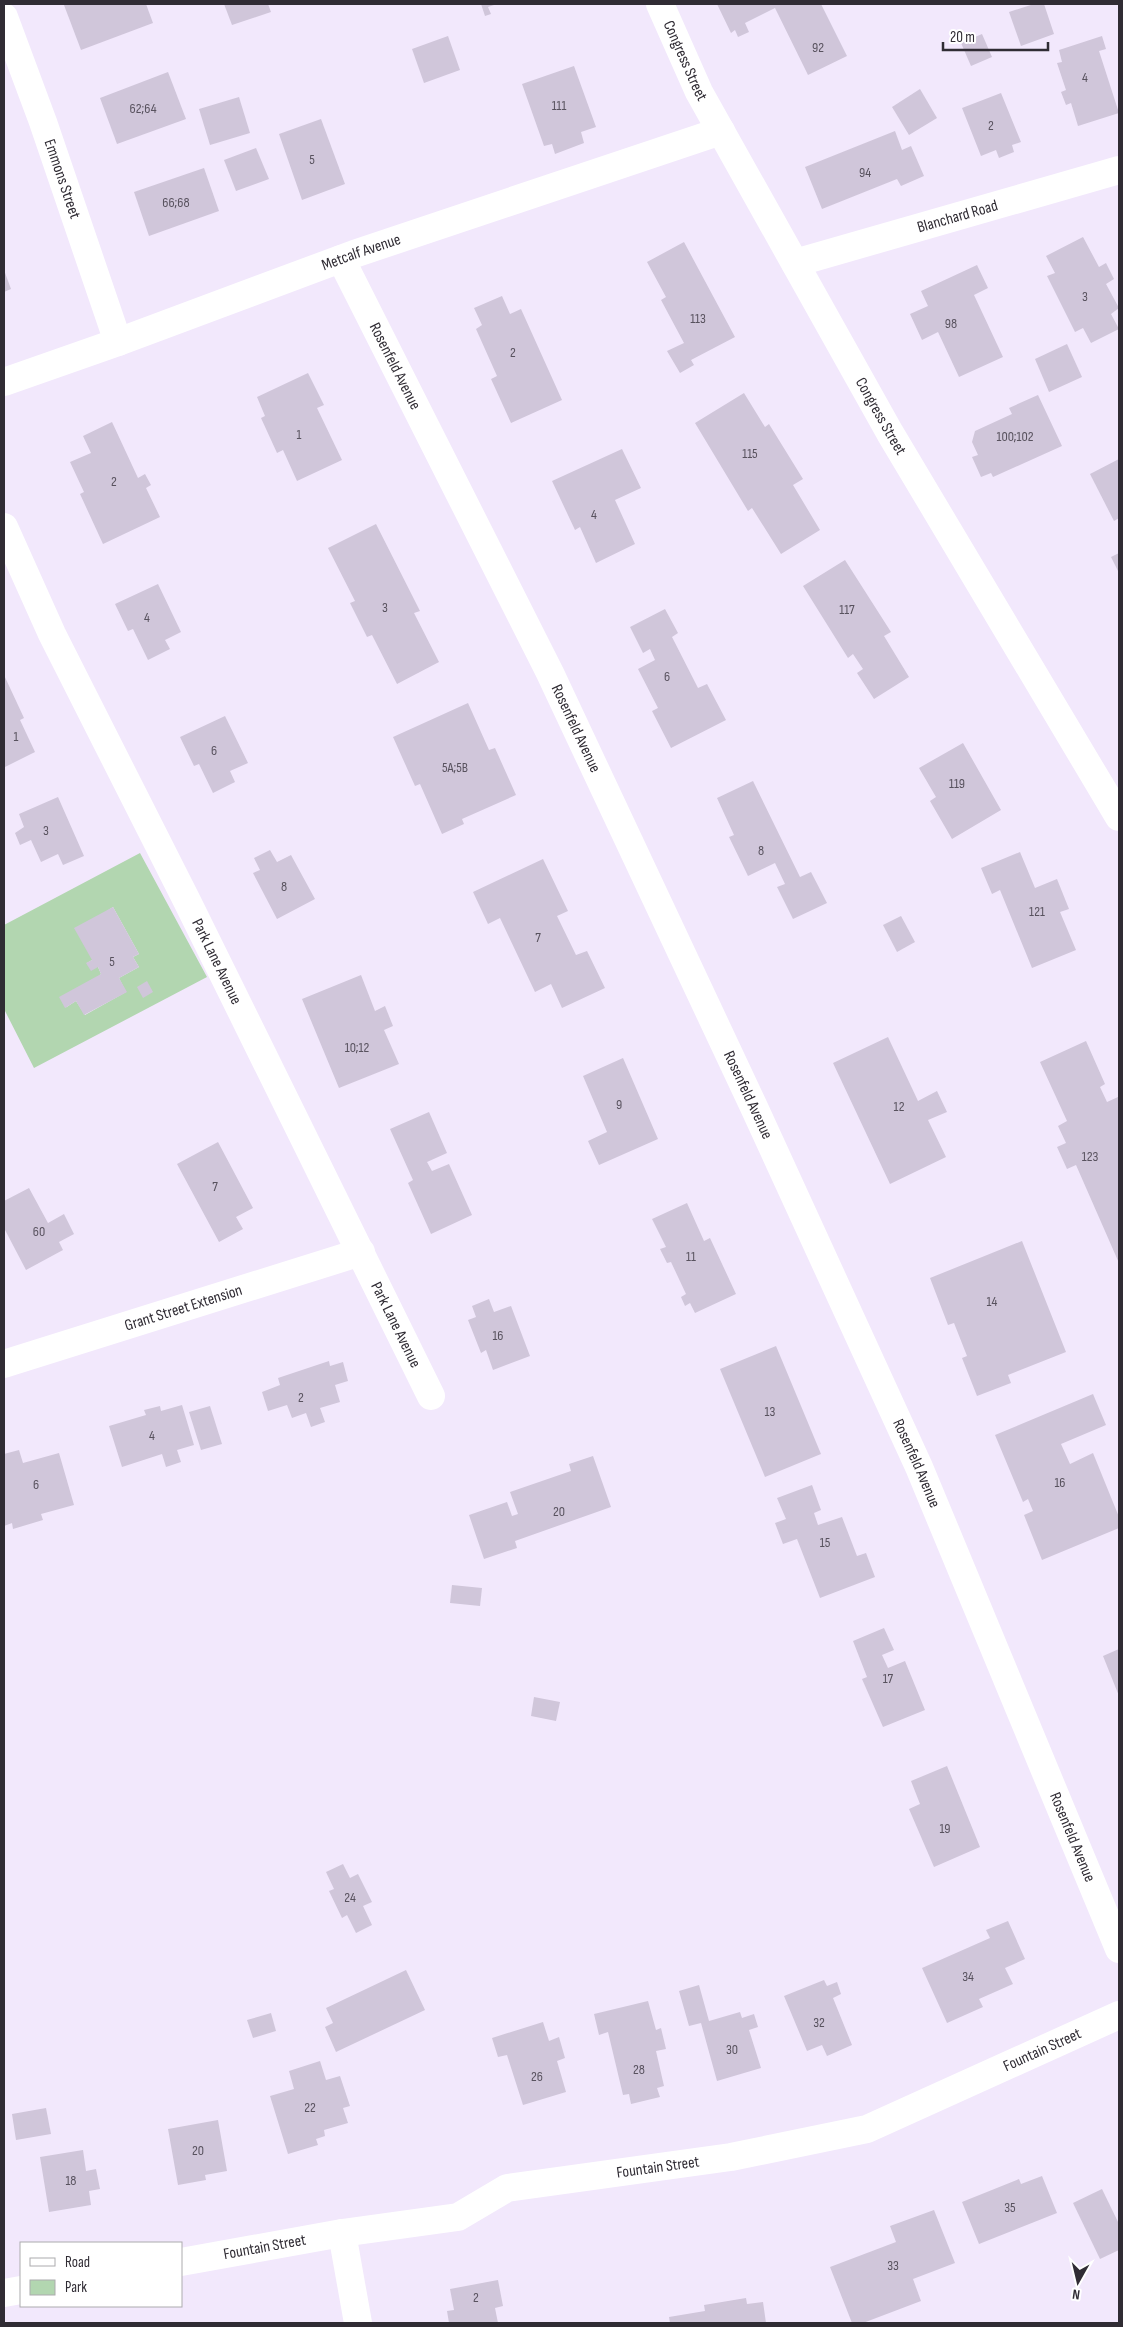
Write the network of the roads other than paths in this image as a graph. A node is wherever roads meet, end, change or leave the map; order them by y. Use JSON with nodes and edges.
{"nodes":[{"id":1,"x":660,"y":4,"type":"edge"},
{"id":2,"x":4,"y":17,"type":"edge"},
{"id":3,"x":721,"y":131,"type":"junction"},
{"id":4,"x":1119,"y":170,"type":"edge"},
{"id":5,"x":341,"y":259,"type":"junction"},
{"id":6,"x":795,"y":263,"type":"junction"},
{"id":7,"x":118,"y":342,"type":"junction"},
{"id":8,"x":4,"y":382,"type":"edge"},
{"id":9,"x":4,"y":527,"type":"edge"},
{"id":10,"x":1119,"y":817,"type":"edge"},
{"id":11,"x":361,"y":1252,"type":"junction"},
{"id":12,"x":4,"y":1364,"type":"edge"},
{"id":13,"x":431,"y":1396,"type":"dead end"},
{"id":14,"x":1119,"y":1949,"type":"edge"},
{"id":15,"x":1119,"y":2015,"type":"edge"},
{"id":16,"x":342,"y":2233,"type":"junction"},
{"id":17,"x":182,"y":2262,"type":"edge"},
{"id":18,"x":20,"y":2290,"type":"edge"},
{"id":19,"x":4,"y":2293,"type":"edge"},
{"id":20,"x":358,"y":2323,"type":"edge"}],
"edges":[{"from":1,"to":3,"type":"street","name":"Congress Street"},
{"from":2,"to":7,"type":"street","name":"Emmons Street"},
{"from":3,"to":5,"type":"street","name":"Metcalf Avenue"},
{"from":3,"to":6,"type":"street","name":"Congress Street"},
{"from":4,"to":6,"type":"street","name":"Blanchard Road"},
{"from":5,"to":7,"type":"street","name":"Metcalf Avenue"},
{"from":5,"to":14,"type":"street","name":"Rosenfeld Avenue"},
{"from":6,"to":10,"type":"street","name":"Congress Street"},
{"from":7,"to":8,"type":"street","name":"Metcalf Avenue"},
{"from":9,"to":11,"type":"street","name":"Park Lane Avenue"},
{"from":11,"to":12,"type":"street","name":"Grant Street Extension"},
{"from":11,"to":13,"type":"street","name":"Park Lane Avenue"},
{"from":15,"to":16,"type":"street","name":"Fountain Street"},
{"from":16,"to":17,"type":"street","name":"Fountain Street"},
{"from":16,"to":20,"type":"street"},
{"from":18,"to":19,"type":"street"}]}
